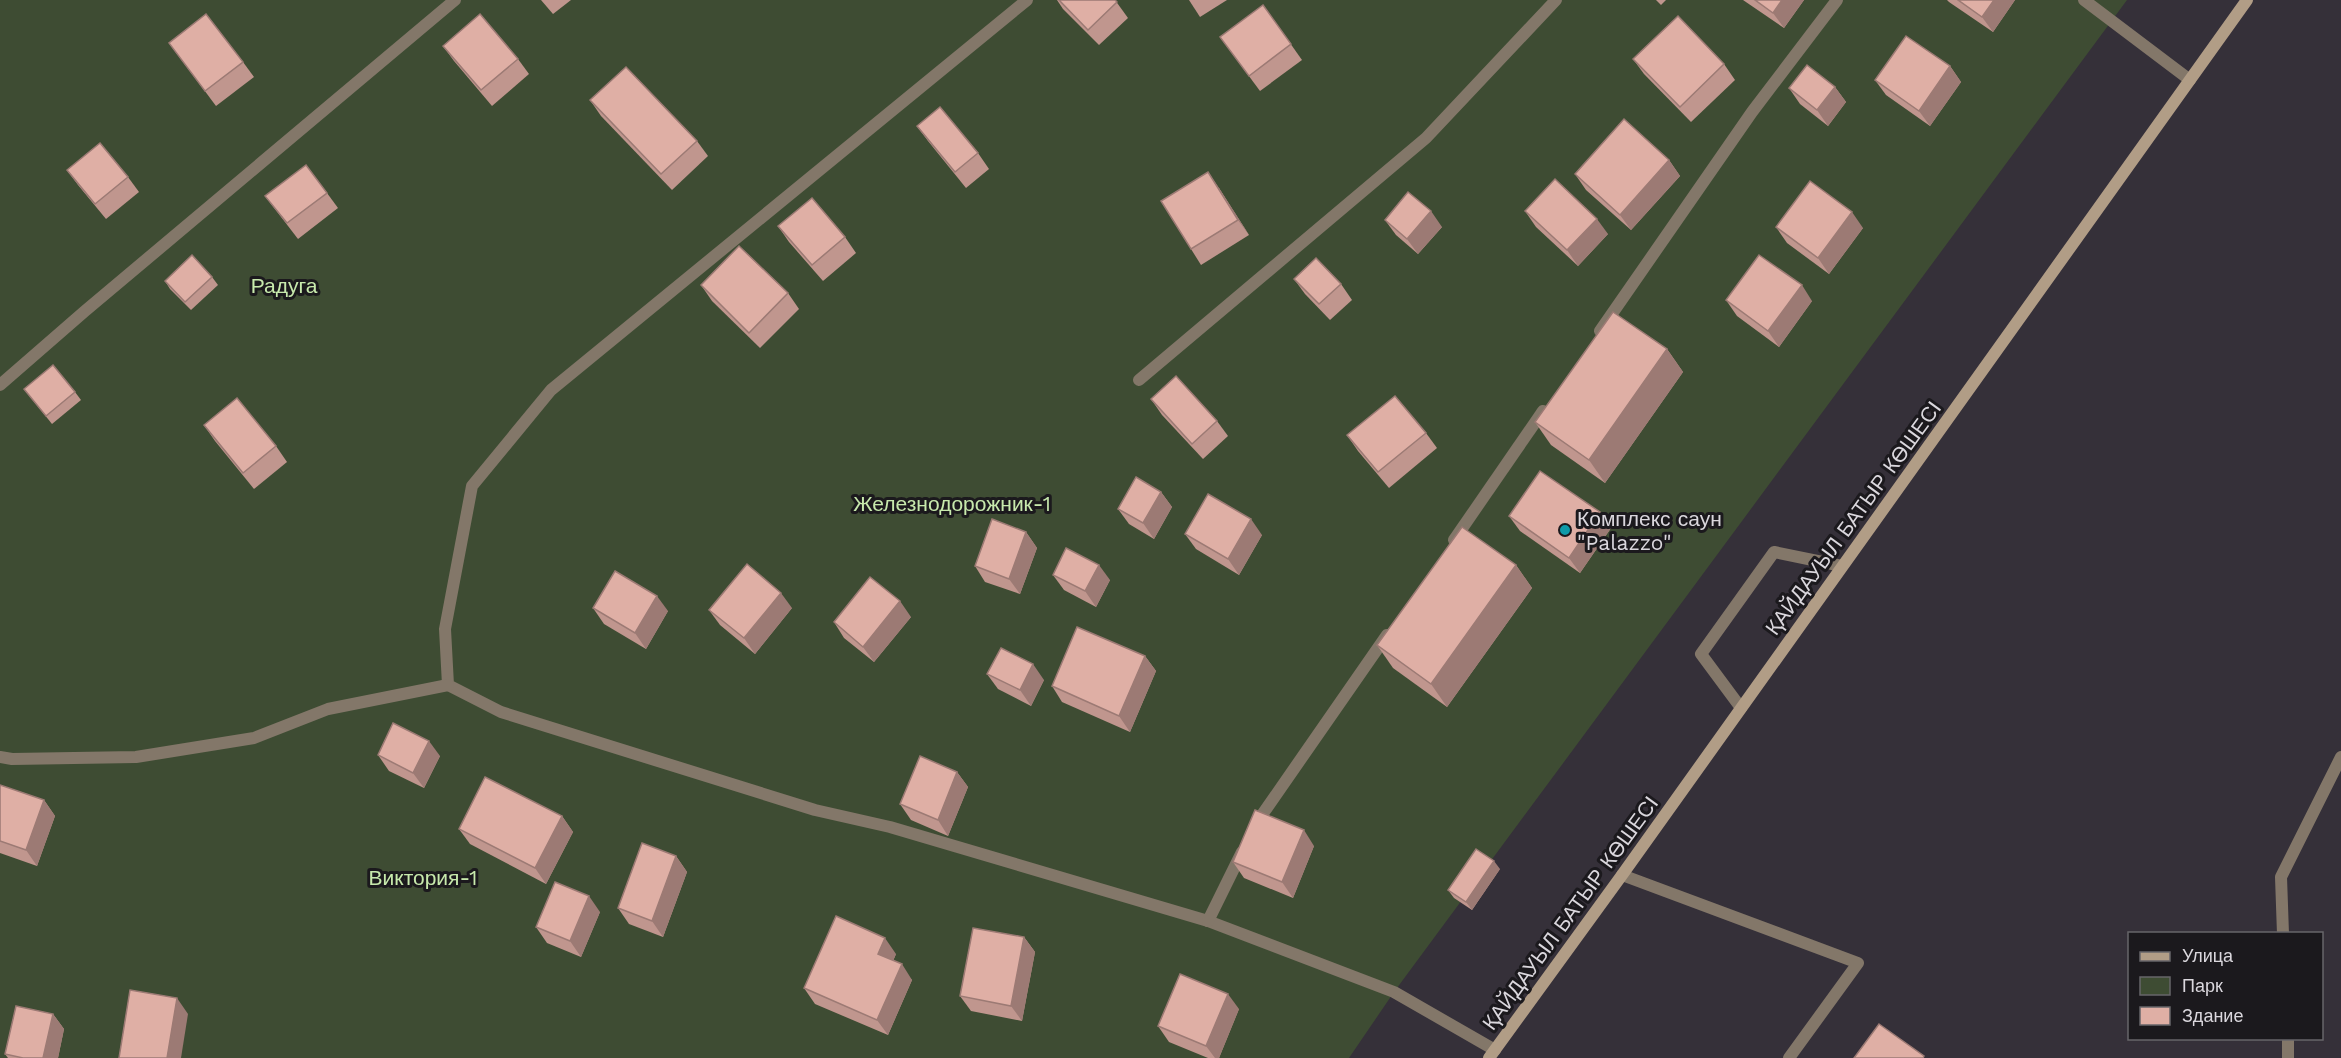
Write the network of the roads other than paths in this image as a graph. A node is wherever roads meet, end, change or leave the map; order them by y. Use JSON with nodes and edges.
{"nodes":[{"id":1,"x":455,"y":0,"type":"edge"},
{"id":2,"x":1027,"y":0,"type":"edge"},
{"id":3,"x":1556,"y":0,"type":"edge"},
{"id":4,"x":1837,"y":0,"type":"edge"},
{"id":5,"x":2084,"y":0,"type":"edge"},
{"id":6,"x":2247,"y":0,"type":"edge"},
{"id":7,"x":2190,"y":80,"type":"junction"},
{"id":8,"x":1592,"y":342,"type":"edge"},
{"id":9,"x":1139,"y":380,"type":"dead end"},
{"id":10,"x":0,"y":385,"type":"edge"},
{"id":11,"x":1551,"y":401,"type":"edge"},
{"id":12,"x":1448,"y":547,"type":"edge"},
{"id":13,"x":1842,"y":566,"type":"junction"},
{"id":14,"x":1394,"y":626,"type":"edge"},
{"id":15,"x":448,"y":686,"type":"junction"},
{"id":16,"x":1741,"y":708,"type":"junction"},
{"id":17,"x":0,"y":757,"type":"edge"},
{"id":18,"x":2341,"y":757,"type":"edge"},
{"id":19,"x":1622,"y":875,"type":"junction"},
{"id":20,"x":1208,"y":921,"type":"junction"},
{"id":21,"x":2283,"y":932,"type":"edge"},
{"id":22,"x":2288,"y":1040,"type":"edge"},
{"id":23,"x":1492,"y":1054,"type":"edge"},
{"id":24,"x":1789,"y":1058,"type":"edge"},
{"id":25,"x":2289,"y":1058,"type":"edge"}],
"edges":[{"from":1,"to":10,"type":"lane"},
{"from":2,"to":15,"type":"lane"},
{"from":3,"to":9,"type":"lane"},
{"from":4,"to":8,"type":"lane"},
{"from":5,"to":7,"type":"lane"},
{"from":6,"to":7,"type":"street","name":"ҚАЙДАУЫЛ БАТЫР КӨШЕСІ"},
{"from":7,"to":13,"type":"street","name":"ҚАЙДАУЫЛ БАТЫР КӨШЕСІ"},
{"from":11,"to":12,"type":"lane"},
{"from":13,"to":16,"type":"street","name":"ҚАЙДАУЫЛ БАТЫР КӨШЕСІ"},
{"from":13,"to":16,"type":"lane"},
{"from":14,"to":20,"type":"lane"},
{"from":15,"to":17,"type":"lane"},
{"from":15,"to":20,"type":"lane"},
{"from":16,"to":19,"type":"street","name":"ҚАЙДАУЫЛ БАТЫР КӨШЕСІ"},
{"from":18,"to":21,"type":"lane"},
{"from":19,"to":23,"type":"street","name":"ҚАЙДАУЫЛ БАТЫР КӨШЕСІ"},
{"from":19,"to":24,"type":"lane"},
{"from":20,"to":23,"type":"lane"},
{"from":22,"to":25,"type":"lane"}]}
